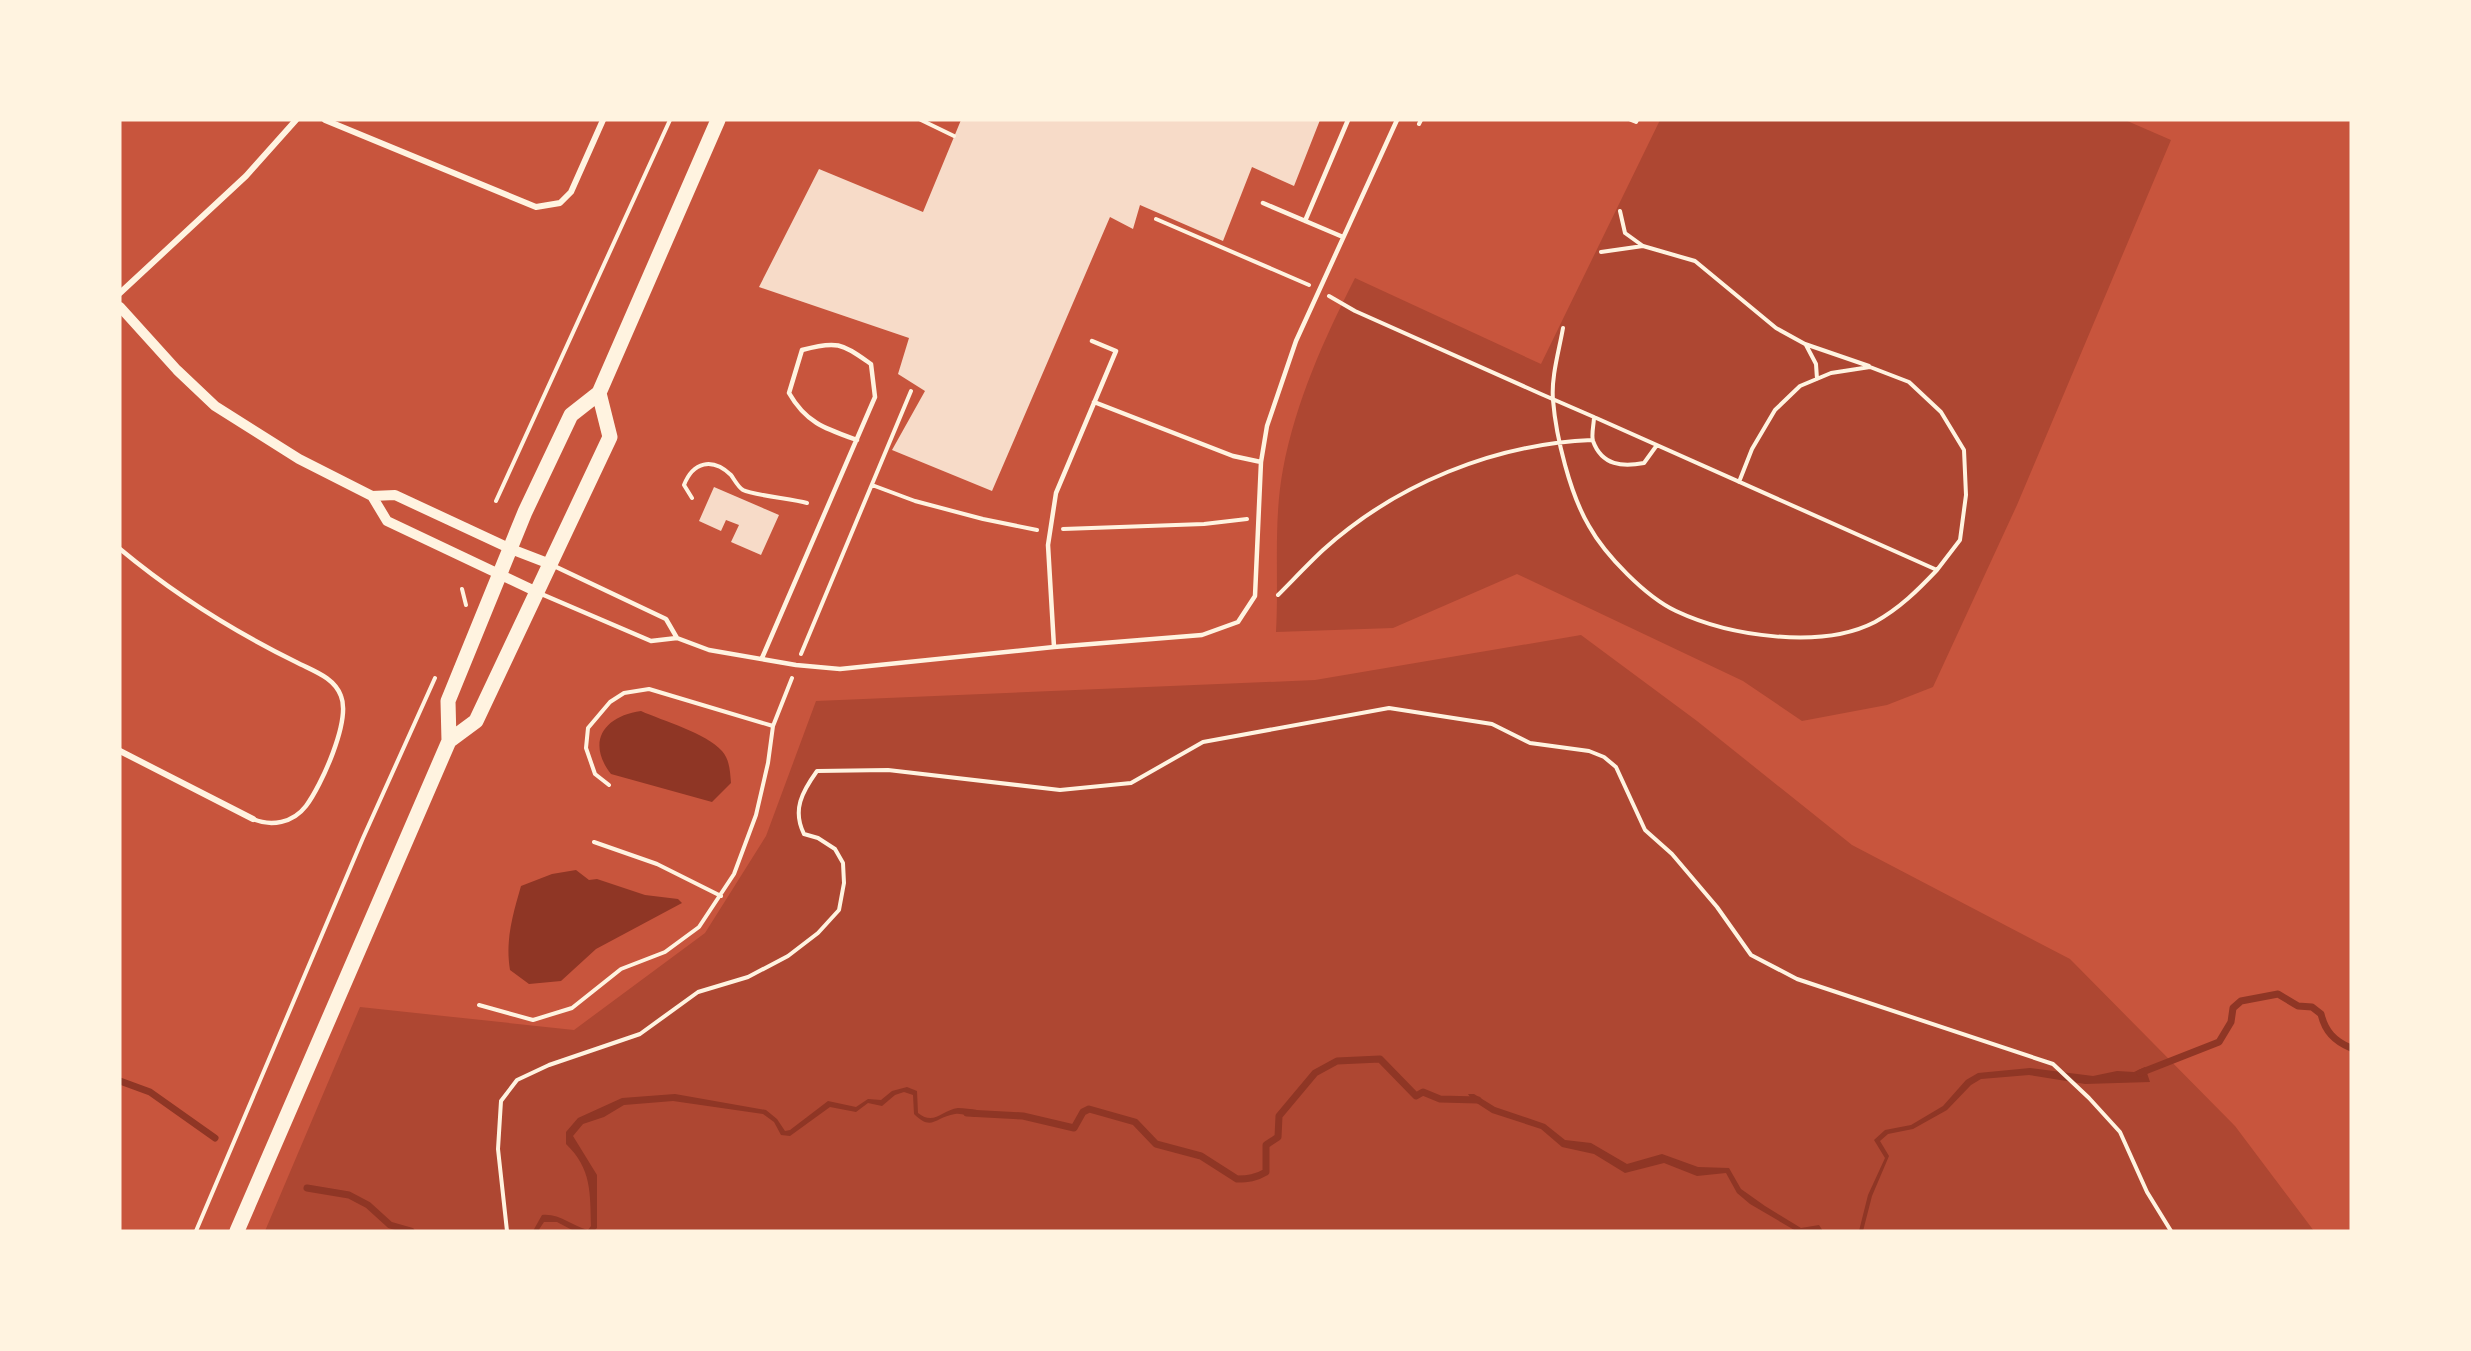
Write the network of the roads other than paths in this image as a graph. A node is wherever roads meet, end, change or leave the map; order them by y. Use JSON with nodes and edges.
{"nodes":[{"id":1,"x":296,"y":120,"type":"edge"},
{"id":2,"x":326,"y":120,"type":"edge"},
{"id":3,"x":603,"y":120,"type":"edge"},
{"id":4,"x":718,"y":120,"type":"edge"},
{"id":5,"x":1348,"y":120,"type":"edge"},
{"id":6,"x":1397,"y":120,"type":"edge"},
{"id":7,"x":1263,"y":203,"type":"dead end"},
{"id":8,"x":1305,"y":221,"type":"junction"},
{"id":9,"x":1343,"y":237,"type":"junction"},
{"id":10,"x":120,"y":293,"type":"edge"},
{"id":11,"x":120,"y":307,"type":"edge"},
{"id":12,"x":1092,"y":341,"type":"dead end"},
{"id":13,"x":599,"y":393,"type":"junction"},
{"id":14,"x":1094,"y":402,"type":"junction"},
{"id":15,"x":857,"y":440,"type":"junction"},
{"id":16,"x":1260,"y":462,"type":"junction"},
{"id":17,"x":372,"y":496,"type":"junction"},
{"id":18,"x":120,"y":549,"type":"edge"},
{"id":19,"x":510,"y":549,"type":"junction"},
{"id":20,"x":550,"y":564,"type":"junction"},
{"id":21,"x":499,"y":576,"type":"junction"},
{"id":22,"x":537,"y":592,"type":"junction"},
{"id":23,"x":677,"y":638,"type":"junction"},
{"id":24,"x":1054,"y":647,"type":"junction"},
{"id":25,"x":762,"y":658,"type":"junction"},
{"id":26,"x":449,"y":741,"type":"junction"},
{"id":27,"x":120,"y":751,"type":"edge"},
{"id":28,"x":253,"y":819,"type":"joint"},
{"id":29,"x":237,"y":1231,"type":"edge"}],
"edges":[{"from":1,"to":10,"type":"street"},
{"from":2,"to":3,"type":"street"},
{"from":4,"to":13,"type":"main road"},
{"from":5,"to":8,"type":"lane"},
{"from":6,"to":9,"type":"lane"},
{"from":7,"to":8,"type":"lane"},
{"from":8,"to":9,"type":"lane"},
{"from":9,"to":16,"type":"lane"},
{"from":11,"to":17,"type":"street"},
{"from":12,"to":14,"type":"lane"},
{"from":13,"to":19,"type":"main road"},
{"from":13,"to":20,"type":"main road"},
{"from":14,"to":16,"type":"lane"},
{"from":14,"to":24,"type":"lane"},
{"from":15,"to":15,"type":"lane"},
{"from":15,"to":25,"type":"lane"},
{"from":16,"to":24,"type":"lane"},
{"from":17,"to":19,"type":"street"},
{"from":17,"to":21,"type":"street"},
{"from":18,"to":28,"type":"lane"},
{"from":19,"to":20,"type":"street"},
{"from":19,"to":21,"type":"main road"},
{"from":20,"to":22,"type":"main road"},
{"from":20,"to":23,"type":"lane"},
{"from":21,"to":22,"type":"street"},
{"from":21,"to":26,"type":"main road"},
{"from":22,"to":23,"type":"lane"},
{"from":22,"to":26,"type":"main road"},
{"from":23,"to":25,"type":"lane"},
{"from":24,"to":25,"type":"lane"},
{"from":26,"to":29,"type":"main road"},
{"from":27,"to":28,"type":"street"}]}
